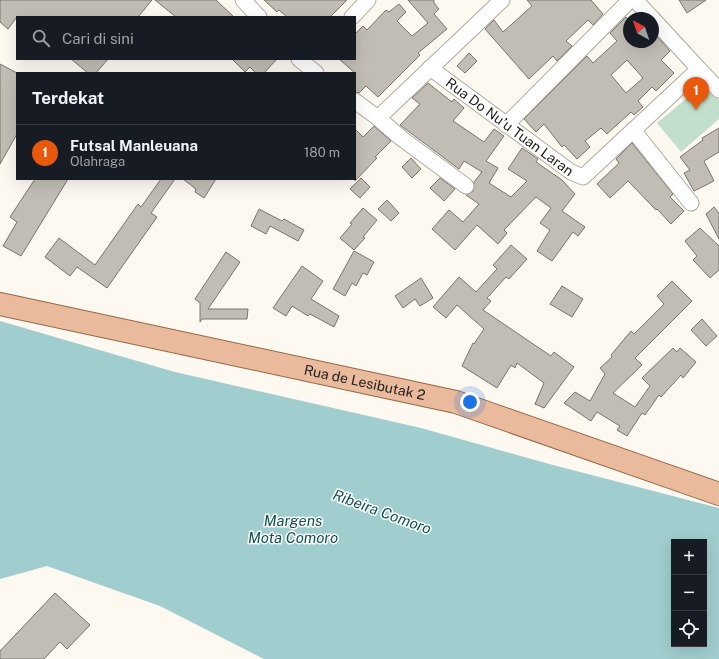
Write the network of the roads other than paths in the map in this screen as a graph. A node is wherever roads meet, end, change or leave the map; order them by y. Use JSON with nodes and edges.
{"nodes":[{"id":1,"x":243,"y":0,"type":"edge"},
{"id":2,"x":368,"y":0,"type":"edge"},
{"id":3,"x":502,"y":0,"type":"edge"},
{"id":4,"x":630,"y":0,"type":"edge"},
{"id":5,"x":635,"y":0,"type":"edge"},
{"id":6,"x":646,"y":12,"type":"edge"},
{"id":7,"x":258,"y":16,"type":"edge"},
{"id":8,"x":353,"y":16,"type":"edge"},
{"id":9,"x":659,"y":26,"type":"edge"},
{"id":10,"x":430,"y":68,"type":"junction"},
{"id":11,"x":699,"y":69,"type":"junction"},
{"id":12,"x":719,"y":90,"type":"edge"},
{"id":13,"x":356,"y":102,"type":"edge"},
{"id":14,"x":378,"y":118,"type":"junction"},
{"id":15,"x":506,"y":125,"type":"junction"},
{"id":16,"x":633,"y":130,"type":"junction"},
{"id":17,"x":466,"y":186,"type":"dead end"},
{"id":18,"x":691,"y":203,"type":"dead end"},
{"id":19,"x":0,"y":304,"type":"edge"},
{"id":20,"x":719,"y":494,"type":"edge"}],
"edges":[{"from":1,"to":7,"type":"street"},
{"from":2,"to":8,"type":"street"},
{"from":3,"to":10,"type":"street"},
{"from":4,"to":15,"type":"street"},
{"from":5,"to":6,"type":"street"},
{"from":9,"to":11,"type":"street"},
{"from":10,"to":14,"type":"street"},
{"from":10,"to":15,"type":"street","name":"Rua Do Nu’u Tuan Laran"},
{"from":11,"to":12,"type":"street"},
{"from":11,"to":16,"type":"street","name":"Rua Do Nu’u Tuan Laran"},
{"from":13,"to":14,"type":"street"},
{"from":14,"to":17,"type":"street"},
{"from":15,"to":16,"type":"street","name":"Rua Do Nu’u Tuan Laran"},
{"from":16,"to":18,"type":"street"},
{"from":19,"to":20,"type":"main road","name":"Rua de Lesibutak 2"}]}
